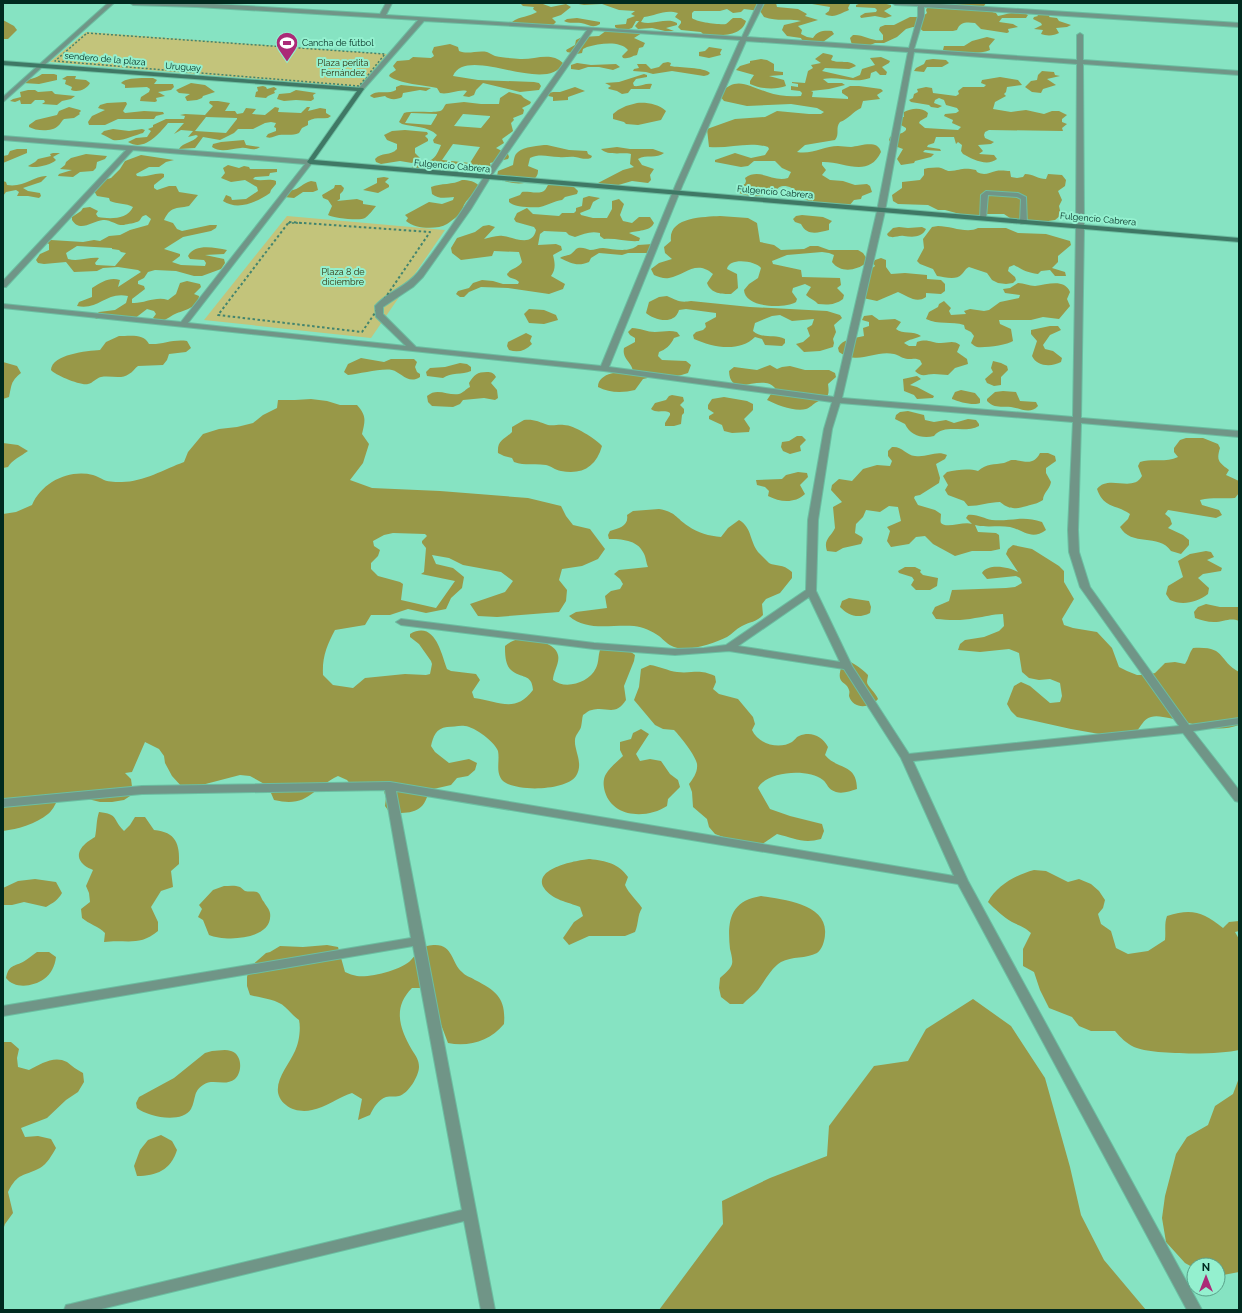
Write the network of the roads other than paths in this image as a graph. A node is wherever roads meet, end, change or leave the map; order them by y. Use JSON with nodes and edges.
{"nodes":[{"id":1,"x":111,"y":3,"type":"edge"},
{"id":2,"x":133,"y":3,"type":"edge"},
{"id":3,"x":389,"y":3,"type":"edge"},
{"id":4,"x":761,"y":3,"type":"edge"},
{"id":5,"x":895,"y":3,"type":"edge"},
{"id":6,"x":921,"y":3,"type":"edge"},
{"id":7,"x":382,"y":16,"type":"junction"},
{"id":8,"x":422,"y":19,"type":"junction"},
{"id":9,"x":1239,"y":25,"type":"edge"},
{"id":10,"x":591,"y":28,"type":"junction"},
{"id":11,"x":1080,"y":35,"type":"dead end"},
{"id":12,"x":743,"y":39,"type":"junction"},
{"id":13,"x":911,"y":50,"type":"junction"},
{"id":14,"x":1081,"y":62,"type":"junction"},
{"id":15,"x":3,"y":63,"type":"edge"},
{"id":16,"x":41,"y":66,"type":"junction"},
{"id":17,"x":1239,"y":73,"type":"edge"},
{"id":18,"x":361,"y":89,"type":"junction"},
{"id":19,"x":3,"y":100,"type":"edge"},
{"id":20,"x":3,"y":138,"type":"edge"},
{"id":21,"x":130,"y":149,"type":"junction"},
{"id":22,"x":310,"y":162,"type":"junction"},
{"id":23,"x":487,"y":178,"type":"junction"},
{"id":24,"x":676,"y":192,"type":"junction"},
{"id":25,"x":881,"y":210,"type":"junction"},
{"id":26,"x":982,"y":218,"type":"junction"},
{"id":27,"x":1024,"y":222,"type":"junction"},
{"id":28,"x":1080,"y":227,"type":"junction"},
{"id":29,"x":1239,"y":240,"type":"edge"},
{"id":30,"x":3,"y":285,"type":"edge"},
{"id":31,"x":3,"y":306,"type":"edge"},
{"id":32,"x":183,"y":326,"type":"junction"},
{"id":33,"x":415,"y":350,"type":"junction"},
{"id":34,"x":604,"y":369,"type":"junction"},
{"id":35,"x":837,"y":400,"type":"junction"},
{"id":36,"x":1077,"y":419,"type":"junction"},
{"id":37,"x":1239,"y":434,"type":"edge"},
{"id":38,"x":812,"y":591,"type":"junction"},
{"id":39,"x":401,"y":622,"type":"dead end"},
{"id":40,"x":729,"y":648,"type":"junction"},
{"id":41,"x":848,"y":666,"type":"junction"},
{"id":42,"x":1239,"y":721,"type":"edge"},
{"id":43,"x":1186,"y":729,"type":"junction"},
{"id":44,"x":906,"y":758,"type":"junction"},
{"id":45,"x":390,"y":786,"type":"junction"},
{"id":46,"x":1239,"y":798,"type":"edge"},
{"id":47,"x":3,"y":803,"type":"edge"},
{"id":48,"x":962,"y":881,"type":"junction"},
{"id":49,"x":418,"y":941,"type":"junction"},
{"id":50,"x":3,"y":1011,"type":"edge"},
{"id":51,"x":469,"y":1214,"type":"junction"},
{"id":52,"x":71,"y":1310,"type":"edge"},
{"id":53,"x":488,"y":1310,"type":"edge"},
{"id":54,"x":1195,"y":1310,"type":"edge"}],
"edges":[{"from":1,"to":16,"type":"street"},
{"from":2,"to":7,"type":"street"},
{"from":3,"to":7,"type":"street"},
{"from":4,"to":12,"type":"street"},
{"from":5,"to":6,"type":"street"},
{"from":6,"to":9,"type":"street"},
{"from":6,"to":13,"type":"street"},
{"from":7,"to":8,"type":"street"},
{"from":8,"to":10,"type":"street"},
{"from":8,"to":18,"type":"street"},
{"from":10,"to":12,"type":"street"},
{"from":10,"to":23,"type":"street"},
{"from":11,"to":14,"type":"street"},
{"from":12,"to":13,"type":"street"},
{"from":12,"to":24,"type":"street"},
{"from":13,"to":14,"type":"street"},
{"from":13,"to":25,"type":"street"},
{"from":14,"to":17,"type":"street"},
{"from":14,"to":28,"type":"street"},
{"from":15,"to":16,"type":"main road","name":"Uruguay"},
{"from":16,"to":18,"type":"main road","name":"Uruguay"},
{"from":16,"to":19,"type":"street"},
{"from":18,"to":22,"type":"main road"},
{"from":20,"to":21,"type":"street"},
{"from":21,"to":22,"type":"street"},
{"from":21,"to":30,"type":"street"},
{"from":22,"to":23,"type":"main road","name":"Fulgencio Cabrera"},
{"from":22,"to":32,"type":"street"},
{"from":23,"to":24,"type":"main road","name":"Fulgencio Cabrera"},
{"from":23,"to":33,"type":"street"},
{"from":24,"to":25,"type":"main road","name":"Fulgencio Cabrera"},
{"from":24,"to":34,"type":"street"},
{"from":25,"to":26,"type":"main road","name":"Fulgencio Cabrera"},
{"from":25,"to":35,"type":"street"},
{"from":26,"to":27,"type":"main road","name":"Fulgencio Cabrera"},
{"from":26,"to":27,"type":"street"},
{"from":27,"to":28,"type":"main road","name":"Fulgencio Cabrera"},
{"from":28,"to":29,"type":"main road","name":"Fulgencio Cabrera"},
{"from":28,"to":36,"type":"street"},
{"from":31,"to":32,"type":"street"},
{"from":32,"to":33,"type":"street"},
{"from":33,"to":34,"type":"street"},
{"from":34,"to":35,"type":"street"},
{"from":35,"to":36,"type":"street"},
{"from":35,"to":38,"type":"street"},
{"from":36,"to":37,"type":"street"},
{"from":36,"to":43,"type":"street"},
{"from":38,"to":40,"type":"street"},
{"from":38,"to":41,"type":"street"},
{"from":39,"to":40,"type":"street"},
{"from":40,"to":41,"type":"street"},
{"from":41,"to":44,"type":"street"},
{"from":42,"to":43,"type":"street"},
{"from":43,"to":44,"type":"street"},
{"from":43,"to":46,"type":"street"},
{"from":44,"to":48,"type":"street"},
{"from":45,"to":47,"type":"street"},
{"from":45,"to":48,"type":"street"},
{"from":45,"to":49,"type":"street"},
{"from":48,"to":54,"type":"street"},
{"from":49,"to":50,"type":"street"},
{"from":49,"to":51,"type":"street"},
{"from":51,"to":52,"type":"street"},
{"from":51,"to":53,"type":"street"}]}
